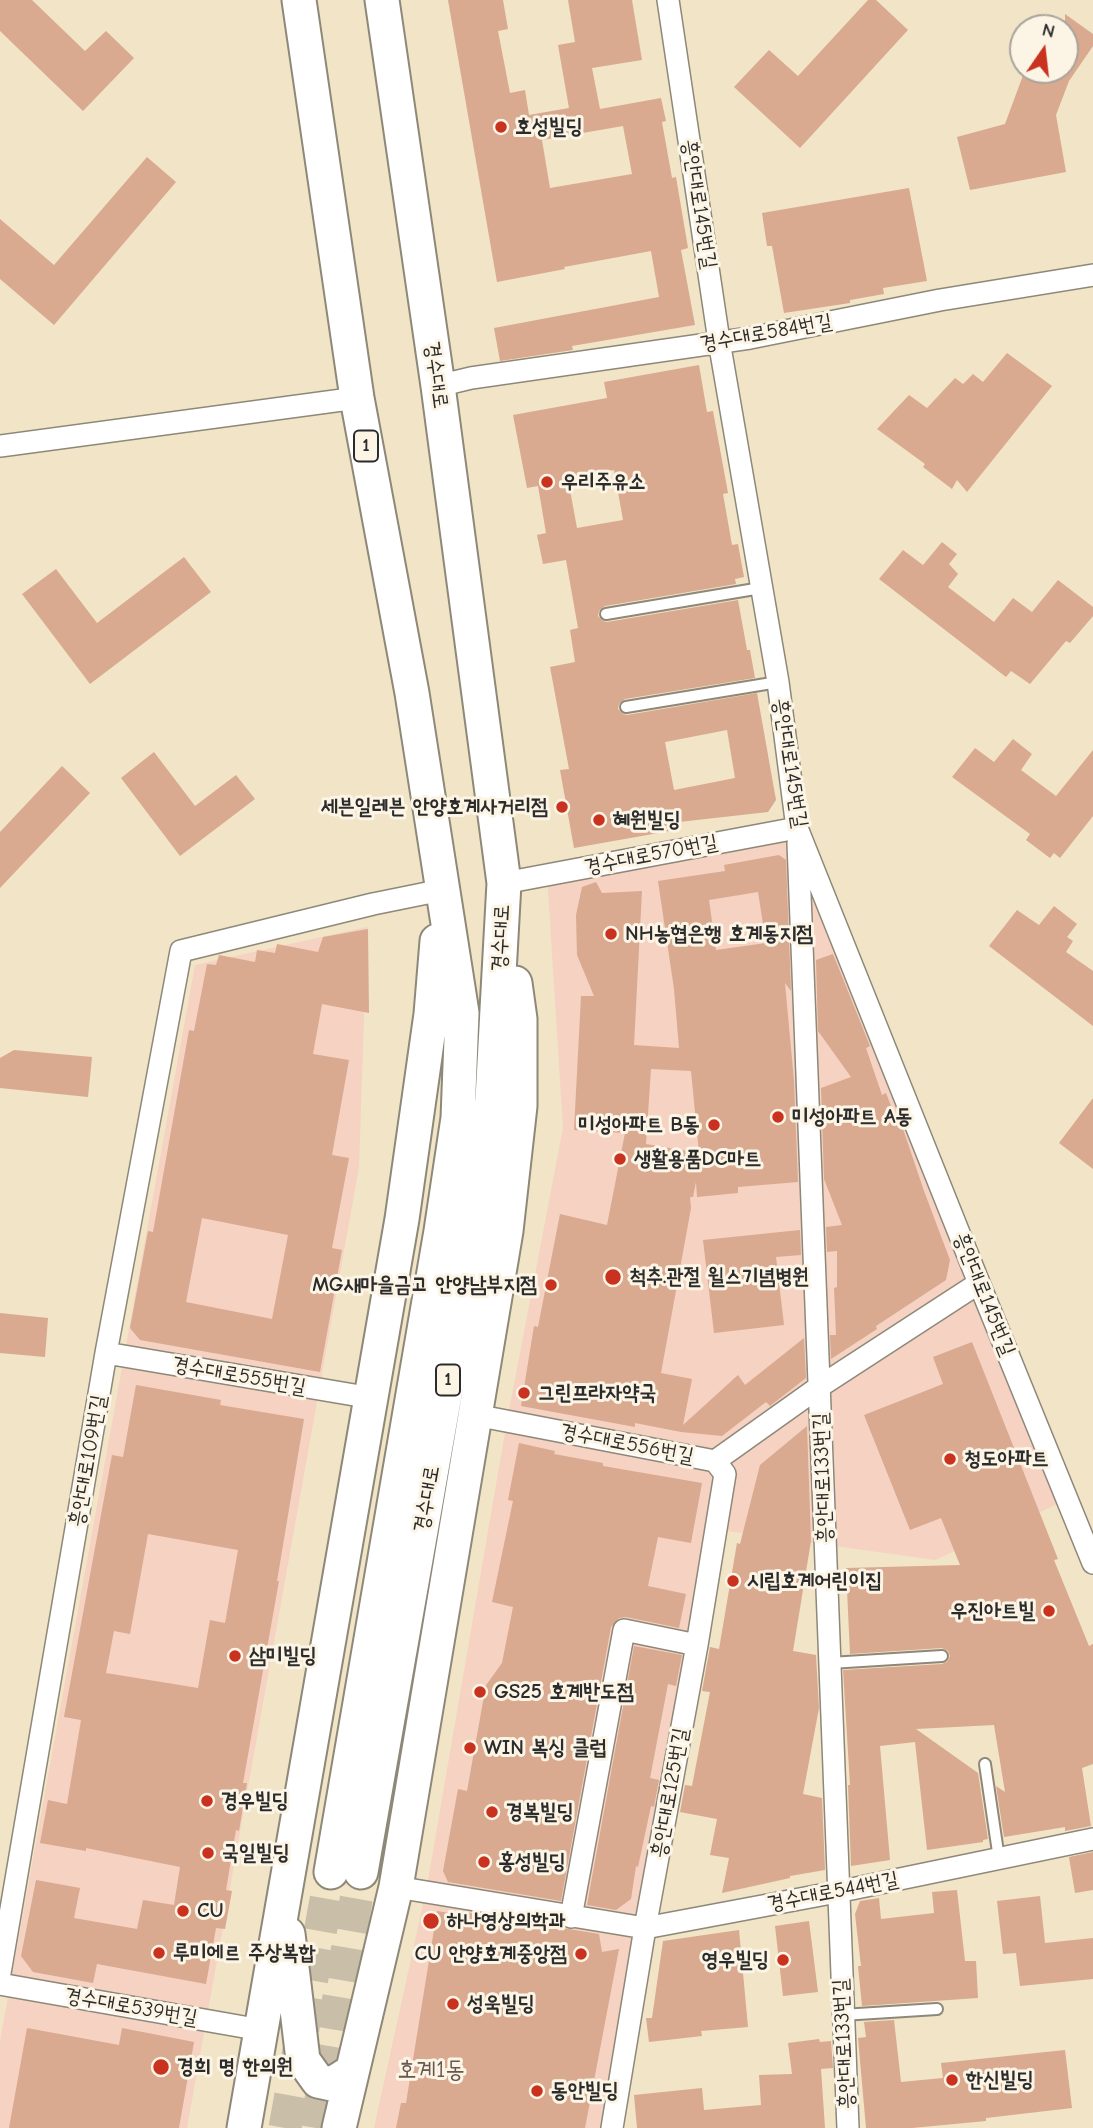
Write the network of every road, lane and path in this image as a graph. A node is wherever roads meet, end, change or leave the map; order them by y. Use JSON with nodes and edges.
{"nodes":[{"id":1,"x":299,"y":0,"type":"edge"},
{"id":2,"x":382,"y":0,"type":"edge"},
{"id":3,"x":668,"y":0,"type":"edge"},
{"id":4,"x":1093,"y":275,"type":"edge"},
{"id":5,"x":719,"y":341,"type":"junction"},
{"id":6,"x":438,"y":386,"type":"junction"},
{"id":7,"x":357,"y":398,"type":"junction"},
{"id":8,"x":0,"y":446,"type":"edge"},
{"id":9,"x":761,"y":588,"type":"junction"},
{"id":10,"x":606,"y":614,"type":"dead end"},
{"id":11,"x":778,"y":682,"type":"junction"},
{"id":12,"x":626,"y":706,"type":"dead end"},
{"id":13,"x":797,"y":828,"type":"junction"},
{"id":14,"x":504,"y":883,"type":"junction"},
{"id":15,"x":442,"y":890,"type":"junction"},
{"id":16,"x":979,"y":1283,"type":"junction"},
{"id":17,"x":106,"y":1353,"type":"junction"},
{"id":18,"x":820,"y":1387,"type":"junction"},
{"id":19,"x":372,"y":1398,"type":"junction"},
{"id":20,"x":475,"y":1415,"type":"junction"},
{"id":21,"x":715,"y":1461,"type":"junction"},
{"id":22,"x":1093,"y":1563,"type":"edge"},
{"id":23,"x":697,"y":1644,"type":"junction"},
{"id":24,"x":942,"y":1656,"type":"dead end"},
{"id":25,"x":830,"y":1663,"type":"junction"},
{"id":26,"x":985,"y":1764,"type":"dead end"},
{"id":27,"x":1093,"y":1839,"type":"edge"},
{"id":28,"x":999,"y":1859,"type":"junction"},
{"id":29,"x":396,"y":1886,"type":"junction"},
{"id":30,"x":837,"y":1892,"type":"junction"},
{"id":31,"x":284,"y":1897,"type":"junction"},
{"id":32,"x":571,"y":1917,"type":"junction"},
{"id":33,"x":645,"y":1928,"type":"junction"},
{"id":34,"x":0,"y":1973,"type":"edge"},
{"id":35,"x":0,"y":1984,"type":"edge"},
{"id":36,"x":937,"y":2009,"type":"dead end"},
{"id":37,"x":842,"y":2015,"type":"junction"},
{"id":38,"x":261,"y":2030,"type":"junction"},
{"id":39,"x":351,"y":2072,"type":"junction"},
{"id":40,"x":244,"y":2128,"type":"edge"},
{"id":41,"x":339,"y":2128,"type":"edge"},
{"id":42,"x":612,"y":2128,"type":"edge"},
{"id":43,"x":848,"y":2128,"type":"edge"}],
"edges":[{"from":1,"to":7,"type":"main road","name":"경수대로","number":"1"},
{"from":2,"to":6,"type":"main road","name":"경수대로","number":"1"},
{"from":3,"to":5,"type":"street","name":"흥안대로145번길"},
{"from":4,"to":5,"type":"street","name":"경수대로584번길"},
{"from":5,"to":6,"type":"street","name":"경수대로584번길"},
{"from":5,"to":9,"type":"street","name":"흥안대로145번길"},
{"from":6,"to":14,"type":"main road","name":"경수대로","number":"1"},
{"from":7,"to":8,"type":"street"},
{"from":7,"to":15,"type":"main road","name":"경수대로","number":"1"},
{"from":9,"to":10,"type":"lane"},
{"from":9,"to":11,"type":"street","name":"흥안대로145번길"},
{"from":11,"to":12,"type":"lane"},
{"from":11,"to":13,"type":"street","name":"흥안대로145번길"},
{"from":13,"to":14,"type":"street","name":"경수대로570번길"},
{"from":13,"to":16,"type":"street","name":"흥안대로145번길"},
{"from":13,"to":18,"type":"street","name":"흥안대로133번길"},
{"from":14,"to":15,"type":"main road","name":"경수대로","number":"1"},
{"from":14,"to":20,"type":"main road"},
{"from":15,"to":17,"type":"street","name":"흥안대로109번길"},
{"from":15,"to":19,"type":"main road"},
{"from":16,"to":18,"type":"street","name":"경수대로556번길"},
{"from":16,"to":22,"type":"street","name":"흥안대로145번길"},
{"from":17,"to":19,"type":"street","name":"경수대로555번길"},
{"from":17,"to":34,"type":"street","name":"흥안대로109번길"},
{"from":18,"to":21,"type":"street","name":"경수대로556번길"},
{"from":18,"to":25,"type":"street","name":"흥안대로133번길"},
{"from":19,"to":31,"type":"main road"},
{"from":20,"to":21,"type":"street","name":"경수대로556번길"},
{"from":20,"to":29,"type":"main road"},
{"from":21,"to":23,"type":"street","name":"흥안대로125번길"},
{"from":23,"to":32,"type":"street"},
{"from":23,"to":33,"type":"street","name":"흥안대로125번길"},
{"from":24,"to":25,"type":"lane"},
{"from":25,"to":30,"type":"street","name":"흥안대로133번길"},
{"from":26,"to":28,"type":"lane"},
{"from":27,"to":28,"type":"street","name":"경수대로544번길"},
{"from":28,"to":30,"type":"street","name":"경수대로544번길"},
{"from":29,"to":32,"type":"street","name":"경수대로544번길"},
{"from":29,"to":39,"type":"main road"},
{"from":30,"to":33,"type":"street","name":"경수대로544번길"},
{"from":30,"to":37,"type":"street","name":"흥안대로133번길"},
{"from":31,"to":38,"type":"main road"},
{"from":31,"to":39,"type":"main road"},
{"from":32,"to":33,"type":"street","name":"경수대로544번길"},
{"from":33,"to":42,"type":"street","name":"흥안대로125번길"},
{"from":35,"to":38,"type":"street","name":"경수대로539번길"},
{"from":36,"to":37,"type":"lane"},
{"from":37,"to":43,"type":"street","name":"흥안대로133번길"},
{"from":38,"to":40,"type":"main road"},
{"from":39,"to":41,"type":"main road"}]}
